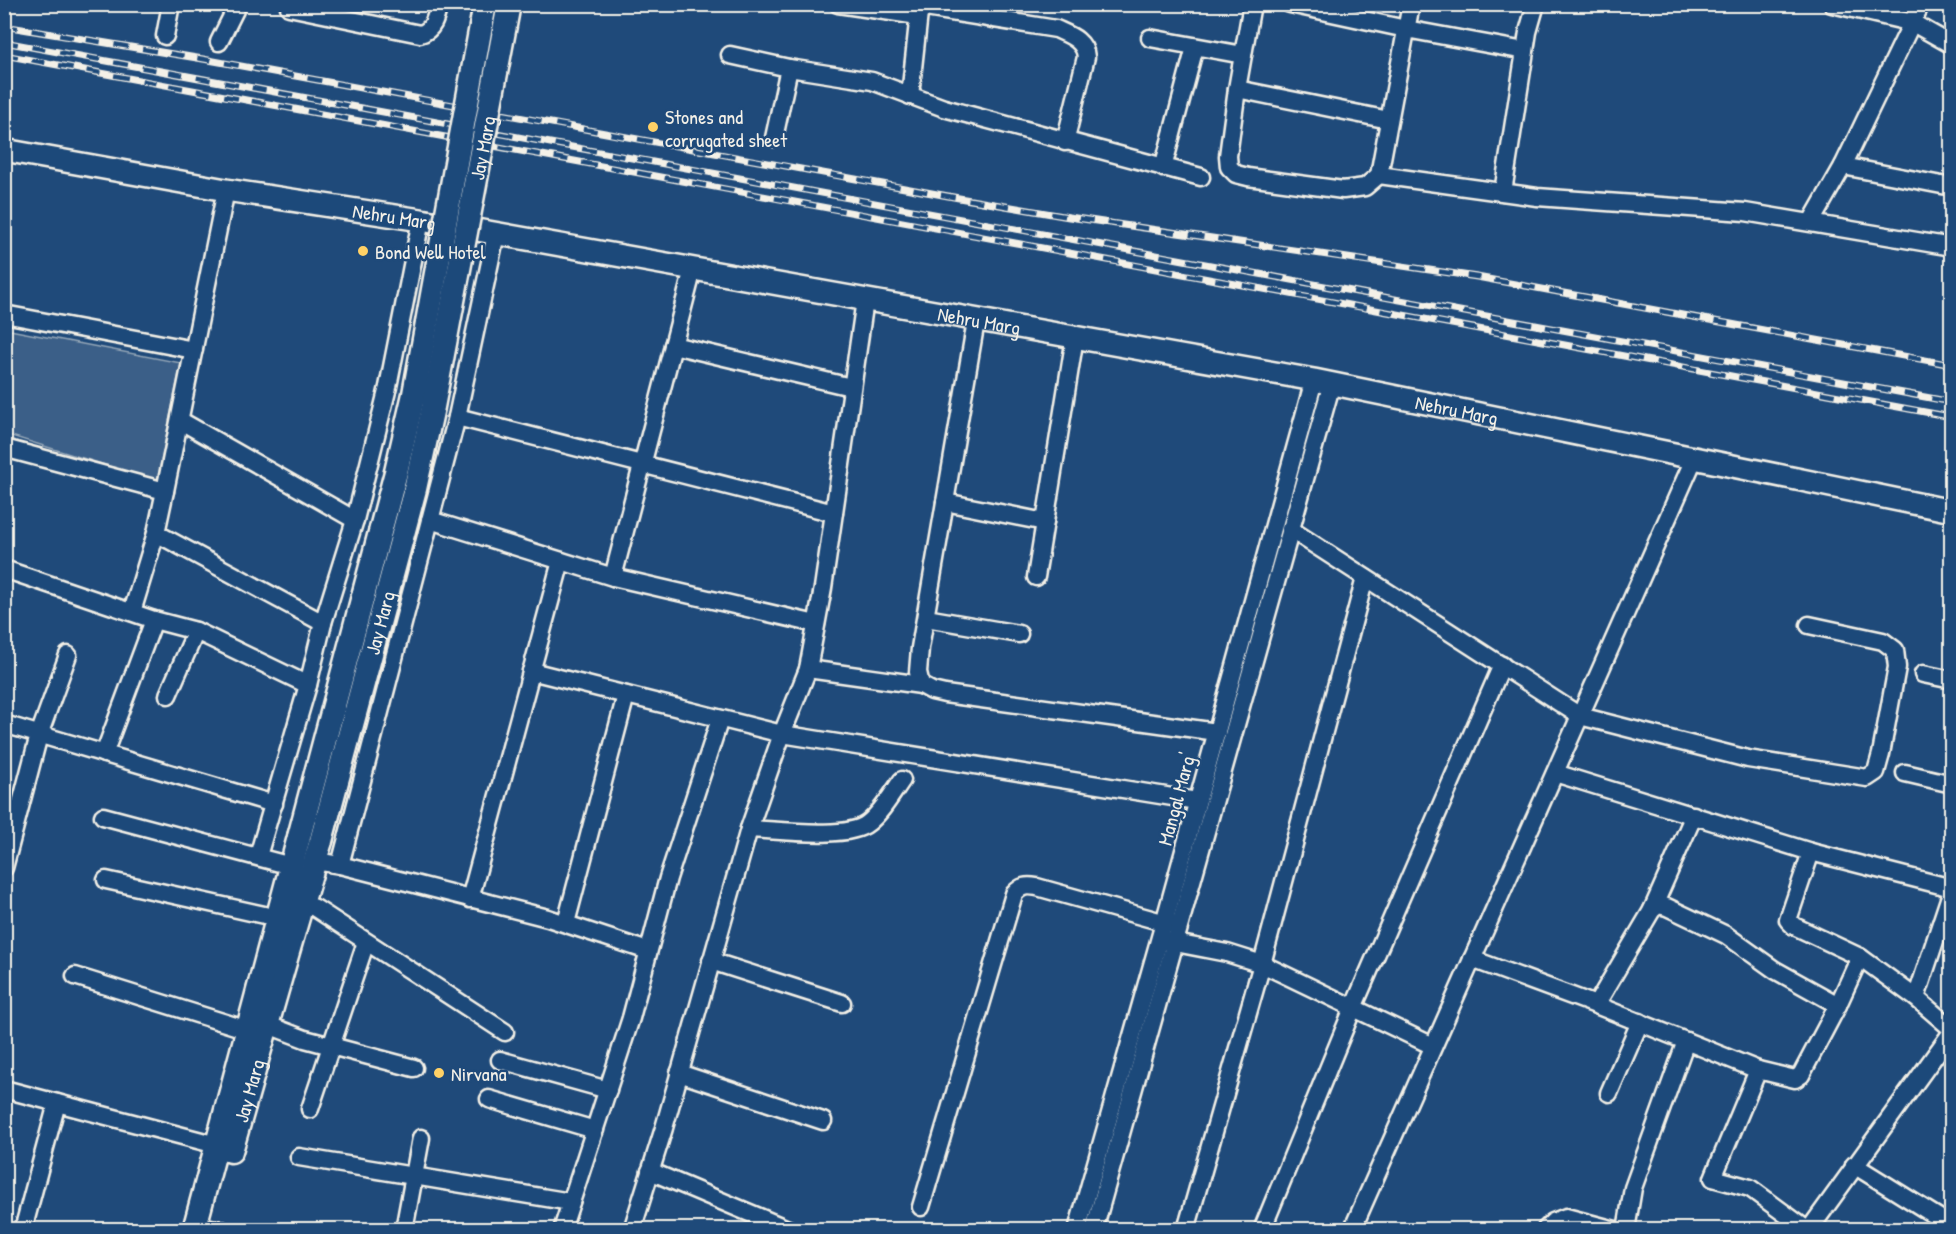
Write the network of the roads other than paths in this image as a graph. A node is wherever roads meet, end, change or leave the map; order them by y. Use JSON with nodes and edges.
{"nodes":[{"id":1,"x":171,"y":4,"type":"edge"},
{"id":2,"x":238,"y":4,"type":"edge"},
{"id":3,"x":439,"y":4,"type":"edge"},
{"id":4,"x":485,"y":4,"type":"edge"},
{"id":5,"x":509,"y":4,"type":"edge"},
{"id":6,"x":838,"y":4,"type":"edge"},
{"id":7,"x":1252,"y":4,"type":"edge"},
{"id":8,"x":1290,"y":4,"type":"edge"},
{"id":9,"x":1411,"y":4,"type":"edge"},
{"id":10,"x":1536,"y":4,"type":"edge"},
{"id":11,"x":1832,"y":4,"type":"edge"},
{"id":12,"x":1921,"y":4,"type":"edge"},
{"id":13,"x":289,"y":7,"type":"dead end"},
{"id":14,"x":919,"y":9,"type":"edge"},
{"id":15,"x":1913,"y":22,"type":"junction"},
{"id":16,"x":1406,"y":29,"type":"junction"},
{"id":17,"x":165,"y":36,"type":"dead end"},
{"id":18,"x":1150,"y":38,"type":"dead end"},
{"id":19,"x":219,"y":42,"type":"dead end"},
{"id":20,"x":1952,"y":45,"type":"edge"},
{"id":21,"x":1195,"y":47,"type":"junction"},
{"id":22,"x":1525,"y":51,"type":"junction"},
{"id":23,"x":730,"y":55,"type":"dead end"},
{"id":24,"x":1243,"y":55,"type":"junction"},
{"id":25,"x":789,"y":68,"type":"junction"},
{"id":26,"x":1237,"y":88,"type":"junction"},
{"id":27,"x":910,"y":96,"type":"junction"},
{"id":28,"x":1389,"y":120,"type":"junction"},
{"id":29,"x":774,"y":138,"type":"dead end"},
{"id":30,"x":1065,"y":142,"type":"junction"},
{"id":31,"x":4,"y":150,"type":"edge"},
{"id":32,"x":1843,"y":166,"type":"junction"},
{"id":33,"x":1163,"y":168,"type":"junction"},
{"id":34,"x":1379,"y":175,"type":"junction"},
{"id":35,"x":1201,"y":177,"type":"dead end"},
{"id":36,"x":1952,"y":187,"type":"edge"},
{"id":37,"x":226,"y":190,"type":"junction"},
{"id":38,"x":1503,"y":192,"type":"junction"},
{"id":39,"x":421,"y":220,"type":"junction"},
{"id":40,"x":1811,"y":222,"type":"junction"},
{"id":41,"x":496,"y":234,"type":"junction"},
{"id":42,"x":1952,"y":247,"type":"edge"},
{"id":43,"x":693,"y":269,"type":"junction"},
{"id":44,"x":865,"y":300,"type":"junction"},
{"id":45,"x":4,"y":314,"type":"edge"},
{"id":46,"x":976,"y":321,"type":"junction"},
{"id":47,"x":1075,"y":337,"type":"junction"},
{"id":48,"x":673,"y":345,"type":"junction"},
{"id":49,"x":194,"y":350,"type":"junction"},
{"id":50,"x":1323,"y":382,"type":"junction"},
{"id":51,"x":851,"y":387,"type":"junction"},
{"id":52,"x":457,"y":417,"type":"junction"},
{"id":53,"x":181,"y":421,"type":"junction"},
{"id":54,"x":4,"y":448,"type":"edge"},
{"id":55,"x":1694,"y":459,"type":"junction"},
{"id":56,"x":642,"y":464,"type":"junction"},
{"id":57,"x":165,"y":491,"type":"junction"},
{"id":58,"x":945,"y":502,"type":"junction"},
{"id":59,"x":1952,"y":512,"type":"edge"},
{"id":60,"x":834,"y":513,"type":"junction"},
{"id":61,"x":355,"y":520,"type":"junction"},
{"id":62,"x":430,"y":520,"type":"junction"},
{"id":63,"x":1045,"y":522,"type":"junction"},
{"id":64,"x":1290,"y":529,"type":"junction"},
{"id":65,"x":156,"y":533,"type":"junction"},
{"id":66,"x":561,"y":561,"type":"junction"},
{"id":67,"x":5,"y":569,"type":"edge"},
{"id":68,"x":613,"y":577,"type":"junction"},
{"id":69,"x":1036,"y":577,"type":"dead end"},
{"id":70,"x":1365,"y":578,"type":"junction"},
{"id":71,"x":132,"y":612,"type":"junction"},
{"id":72,"x":926,"y":618,"type":"junction"},
{"id":73,"x":154,"y":620,"type":"junction"},
{"id":74,"x":323,"y":623,"type":"junction"},
{"id":75,"x":816,"y":624,"type":"junction"},
{"id":76,"x":1809,"y":625,"type":"dead end"},
{"id":77,"x":196,"y":631,"type":"junction"},
{"id":78,"x":1019,"y":634,"type":"dead end"},
{"id":79,"x":68,"y":655,"type":"dead end"},
{"id":80,"x":1502,"y":664,"type":"junction"},
{"id":81,"x":808,"y":669,"type":"junction"},
{"id":82,"x":531,"y":671,"type":"junction"},
{"id":83,"x":1923,"y":674,"type":"dead end"},
{"id":84,"x":1952,"y":680,"type":"edge"},
{"id":85,"x":308,"y":685,"type":"junction"},
{"id":86,"x":921,"y":685,"type":"junction"},
{"id":87,"x":168,"y":695,"type":"dead end"},
{"id":88,"x":626,"y":695,"type":"junction"},
{"id":89,"x":1580,"y":716,"type":"junction"},
{"id":90,"x":720,"y":719,"type":"junction"},
{"id":91,"x":4,"y":724,"type":"edge"},
{"id":92,"x":1217,"y":732,"type":"junction"},
{"id":93,"x":782,"y":734,"type":"junction"},
{"id":94,"x":39,"y":735,"type":"junction"},
{"id":95,"x":104,"y":754,"type":"junction"},
{"id":96,"x":1555,"y":772,"type":"junction"},
{"id":97,"x":1905,"y":773,"type":"dead end"},
{"id":98,"x":902,"y":780,"type":"dead end"},
{"id":99,"x":1952,"y":784,"type":"edge"},
{"id":100,"x":1197,"y":801,"type":"junction"},
{"id":101,"x":274,"y":804,"type":"junction"},
{"id":102,"x":1694,"y":815,"type":"junction"},
{"id":103,"x":103,"y":816,"type":"dead end"},
{"id":104,"x":749,"y":829,"type":"junction"},
{"id":105,"x":312,"y":847,"type":"junction"},
{"id":106,"x":1811,"y":852,"type":"junction"},
{"id":107,"x":258,"y":856,"type":"junction"},
{"id":108,"x":340,"y":865,"type":"junction"},
{"id":109,"x":291,"y":866,"type":"junction"},
{"id":110,"x":4,"y":868,"type":"edge"},
{"id":111,"x":106,"y":880,"type":"dead end"},
{"id":112,"x":1952,"y":889,"type":"edge"},
{"id":113,"x":470,"y":898,"type":"junction"},
{"id":114,"x":302,"y":903,"type":"junction"},
{"id":115,"x":1652,"y":910,"type":"junction"},
{"id":116,"x":278,"y":918,"type":"junction"},
{"id":117,"x":566,"y":923,"type":"junction"},
{"id":118,"x":1170,"y":933,"type":"junction"},
{"id":119,"x":366,"y":942,"type":"junction"},
{"id":120,"x":648,"y":951,"type":"junction"},
{"id":121,"x":1860,"y":957,"type":"junction"},
{"id":122,"x":1472,"y":959,"type":"junction"},
{"id":123,"x":711,"y":961,"type":"junction"},
{"id":124,"x":1262,"y":964,"type":"junction"},
{"id":125,"x":75,"y":976,"type":"dead end"},
{"id":126,"x":1916,"y":998,"type":"junction"},
{"id":127,"x":842,"y":1003,"type":"dead end"},
{"id":128,"x":1596,"y":1005,"type":"junction"},
{"id":129,"x":1838,"y":1005,"type":"junction"},
{"id":130,"x":1353,"y":1008,"type":"junction"},
{"id":131,"x":1640,"y":1022,"type":"junction"},
{"id":132,"x":258,"y":1028,"type":"junction"},
{"id":133,"x":1952,"y":1030,"type":"edge"},
{"id":134,"x":505,"y":1032,"type":"dead end"},
{"id":135,"x":1686,"y":1041,"type":"junction"},
{"id":136,"x":332,"y":1046,"type":"junction"},
{"id":137,"x":1433,"y":1046,"type":"junction"},
{"id":138,"x":500,"y":1060,"type":"dead end"},
{"id":139,"x":414,"y":1068,"type":"dead end"},
{"id":140,"x":1758,"y":1070,"type":"junction"},
{"id":141,"x":679,"y":1073,"type":"junction"},
{"id":142,"x":4,"y":1089,"type":"edge"},
{"id":143,"x":608,"y":1090,"type":"junction"},
{"id":144,"x":1609,"y":1093,"type":"dead end"},
{"id":145,"x":489,"y":1099,"type":"dead end"},
{"id":146,"x":57,"y":1103,"type":"junction"},
{"id":147,"x":310,"y":1109,"type":"dead end"},
{"id":148,"x":823,"y":1121,"type":"dead end"},
{"id":149,"x":595,"y":1130,"type":"junction"},
{"id":150,"x":421,"y":1138,"type":"dead end"},
{"id":151,"x":224,"y":1148,"type":"junction"},
{"id":152,"x":299,"y":1157,"type":"dead end"},
{"id":153,"x":1854,"y":1165,"type":"junction"},
{"id":154,"x":650,"y":1170,"type":"junction"},
{"id":155,"x":414,"y":1176,"type":"junction"},
{"id":156,"x":571,"y":1202,"type":"junction"},
{"id":157,"x":921,"y":1207,"type":"dead end"},
{"id":158,"x":1952,"y":1226,"type":"edge"},
{"id":159,"x":206,"y":1228,"type":"edge"},
{"id":160,"x":23,"y":1230,"type":"edge"},
{"id":161,"x":404,"y":1230,"type":"edge"},
{"id":162,"x":562,"y":1230,"type":"edge"},
{"id":163,"x":632,"y":1230,"type":"edge"},
{"id":164,"x":790,"y":1230,"type":"edge"},
{"id":165,"x":1077,"y":1230,"type":"edge"},
{"id":166,"x":1094,"y":1230,"type":"edge"},
{"id":167,"x":1185,"y":1230,"type":"edge"},
{"id":168,"x":1262,"y":1230,"type":"edge"},
{"id":169,"x":1352,"y":1230,"type":"edge"},
{"id":170,"x":1545,"y":1230,"type":"edge"},
{"id":171,"x":1615,"y":1230,"type":"edge"},
{"id":172,"x":1626,"y":1230,"type":"edge"},
{"id":173,"x":1808,"y":1230,"type":"edge"}],
"edges":[{"from":1,"to":17,"type":"street"},
{"from":2,"to":19,"type":"street"},
{"from":3,"to":13,"type":"street"},
{"from":4,"to":105,"type":"main road","name":"Jay Marg","bridge":true},
{"from":5,"to":105,"type":"main road","name":"Jay Marg","bridge":true},
{"from":6,"to":14,"type":"street"},
{"from":7,"to":24,"type":"street"},
{"from":8,"to":16,"type":"street"},
{"from":9,"to":16,"type":"street"},
{"from":10,"to":22,"type":"street"},
{"from":11,"to":15,"type":"street"},
{"from":12,"to":15,"type":"street"},
{"from":14,"to":27,"type":"street"},
{"from":14,"to":30,"type":"street"},
{"from":15,"to":20,"type":"street"},
{"from":15,"to":32,"type":"street"},
{"from":16,"to":22,"type":"street"},
{"from":16,"to":28,"type":"street"},
{"from":18,"to":21,"type":"street"},
{"from":21,"to":24,"type":"street"},
{"from":21,"to":33,"type":"street"},
{"from":22,"to":38,"type":"street"},
{"from":23,"to":25,"type":"street"},
{"from":24,"to":26,"type":"street"},
{"from":25,"to":27,"type":"street"},
{"from":25,"to":29,"type":"street"},
{"from":26,"to":28,"type":"street"},
{"from":26,"to":34,"type":"street"},
{"from":27,"to":30,"type":"street"},
{"from":28,"to":34,"type":"street"},
{"from":30,"to":33,"type":"street"},
{"from":31,"to":37,"type":"street","name":"Nehru Marg"},
{"from":32,"to":36,"type":"street"},
{"from":32,"to":40,"type":"street"},
{"from":33,"to":35,"type":"street"},
{"from":34,"to":38,"type":"street"},
{"from":37,"to":39,"type":"street","name":"Nehru Marg"},
{"from":37,"to":49,"type":"street"},
{"from":38,"to":40,"type":"street"},
{"from":39,"to":41,"type":"street","name":"Nehru Marg"},
{"from":39,"to":61,"type":"street"},
{"from":40,"to":42,"type":"street"},
{"from":41,"to":43,"type":"street","name":"Nehru Marg"},
{"from":41,"to":52,"type":"street"},
{"from":43,"to":44,"type":"street","name":"Nehru Marg"},
{"from":43,"to":48,"type":"street"},
{"from":44,"to":46,"type":"street","name":"Nehru Marg"},
{"from":44,"to":51,"type":"street"},
{"from":45,"to":49,"type":"street"},
{"from":46,"to":47,"type":"street","name":"Nehru Marg"},
{"from":46,"to":58,"type":"street"},
{"from":47,"to":50,"type":"street","name":"Nehru Marg"},
{"from":47,"to":63,"type":"street"},
{"from":48,"to":51,"type":"street"},
{"from":48,"to":56,"type":"street"},
{"from":49,"to":53,"type":"street"},
{"from":50,"to":55,"type":"street","name":"Nehru Marg"},
{"from":50,"to":64,"type":"street"},
{"from":50,"to":92,"type":"street","name":"Mangal Marg'"},
{"from":51,"to":60,"type":"street"},
{"from":52,"to":56,"type":"street"},
{"from":52,"to":62,"type":"street"},
{"from":53,"to":57,"type":"street"},
{"from":53,"to":61,"type":"street"},
{"from":54,"to":57,"type":"street"},
{"from":55,"to":59,"type":"street","name":"Nehru Marg"},
{"from":55,"to":89,"type":"street"},
{"from":56,"to":60,"type":"street"},
{"from":56,"to":68,"type":"street"},
{"from":57,"to":65,"type":"street"},
{"from":58,"to":63,"type":"street"},
{"from":58,"to":72,"type":"street"},
{"from":60,"to":75,"type":"street"},
{"from":61,"to":74,"type":"street"},
{"from":62,"to":66,"type":"street"},
{"from":62,"to":108,"type":"street"},
{"from":63,"to":69,"type":"street"},
{"from":64,"to":70,"type":"street"},
{"from":64,"to":118,"type":"street"},
{"from":65,"to":71,"type":"street"},
{"from":65,"to":74,"type":"street"},
{"from":66,"to":68,"type":"street"},
{"from":66,"to":82,"type":"street"},
{"from":67,"to":71,"type":"street"},
{"from":68,"to":75,"type":"street"},
{"from":70,"to":80,"type":"street"},
{"from":70,"to":124,"type":"street"},
{"from":71,"to":73,"type":"street"},
{"from":72,"to":78,"type":"street"},
{"from":72,"to":86,"type":"street"},
{"from":73,"to":77,"type":"street"},
{"from":73,"to":95,"type":"street"},
{"from":74,"to":85,"type":"street"},
{"from":75,"to":81,"type":"street"},
{"from":76,"to":89,"type":"street"},
{"from":77,"to":85,"type":"street"},
{"from":77,"to":87,"type":"street"},
{"from":79,"to":94,"type":"street"},
{"from":80,"to":89,"type":"street"},
{"from":80,"to":130,"type":"street"},
{"from":81,"to":86,"type":"street"},
{"from":81,"to":93,"type":"street"},
{"from":82,"to":88,"type":"street"},
{"from":82,"to":113,"type":"street"},
{"from":83,"to":84,"type":"street"},
{"from":85,"to":101,"type":"street"},
{"from":86,"to":92,"type":"street"},
{"from":88,"to":90,"type":"street"},
{"from":88,"to":117,"type":"street"},
{"from":89,"to":96,"type":"street"},
{"from":90,"to":93,"type":"street"},
{"from":90,"to":120,"type":"street"},
{"from":91,"to":94,"type":"street"},
{"from":92,"to":100,"type":"street","name":"Mangal Marg'"},
{"from":93,"to":100,"type":"street"},
{"from":93,"to":104,"type":"street"},
{"from":94,"to":95,"type":"street"},
{"from":94,"to":110,"type":"street"},
{"from":95,"to":101,"type":"street"},
{"from":96,"to":102,"type":"street"},
{"from":96,"to":122,"type":"street"},
{"from":97,"to":99,"type":"street"},
{"from":98,"to":104,"type":"street"},
{"from":100,"to":118,"type":"street","name":"Mangal Marg'"},
{"from":101,"to":107,"type":"street"},
{"from":102,"to":106,"type":"street"},
{"from":102,"to":115,"type":"street"},
{"from":103,"to":107,"type":"street"},
{"from":104,"to":123,"type":"street"},
{"from":105,"to":108,"type":"street"},
{"from":105,"to":109,"type":"main road","name":"Jay Marg"},
{"from":105,"to":114,"type":"main road","name":"Jay Marg"},
{"from":106,"to":112,"type":"street"},
{"from":106,"to":121,"type":"street"},
{"from":107,"to":109,"type":"street"},
{"from":108,"to":113,"type":"street"},
{"from":109,"to":116,"type":"main road","name":"Jay Marg"},
{"from":111,"to":116,"type":"street"},
{"from":112,"to":126,"type":"street"},
{"from":113,"to":117,"type":"street"},
{"from":114,"to":119,"type":"street"},
{"from":114,"to":132,"type":"main road","name":"Jay Marg"},
{"from":115,"to":128,"type":"street"},
{"from":115,"to":129,"type":"street"},
{"from":116,"to":132,"type":"main road","name":"Jay Marg"},
{"from":117,"to":120,"type":"street"},
{"from":118,"to":124,"type":"street"},
{"from":118,"to":157,"type":"street"},
{"from":118,"to":165,"type":"street","name":"Mangal Marg'"},
{"from":118,"to":166,"type":"street"},
{"from":119,"to":134,"type":"street"},
{"from":119,"to":136,"type":"street"},
{"from":120,"to":143,"type":"street"},
{"from":121,"to":126,"type":"street"},
{"from":121,"to":129,"type":"street"},
{"from":122,"to":128,"type":"street"},
{"from":122,"to":137,"type":"street"},
{"from":123,"to":127,"type":"street"},
{"from":123,"to":141,"type":"street"},
{"from":124,"to":130,"type":"street"},
{"from":124,"to":167,"type":"street"},
{"from":125,"to":132,"type":"street"},
{"from":126,"to":133,"type":"street"},
{"from":128,"to":131,"type":"street"},
{"from":129,"to":140,"type":"street"},
{"from":130,"to":137,"type":"street"},
{"from":130,"to":168,"type":"street"},
{"from":131,"to":135,"type":"street"},
{"from":131,"to":144,"type":"street"},
{"from":132,"to":136,"type":"street"},
{"from":132,"to":151,"type":"main road","name":"Jay Marg"},
{"from":133,"to":153,"type":"street"},
{"from":135,"to":140,"type":"street"},
{"from":135,"to":172,"type":"street"},
{"from":136,"to":139,"type":"street"},
{"from":136,"to":147,"type":"street"},
{"from":137,"to":169,"type":"street"},
{"from":138,"to":143,"type":"street"},
{"from":140,"to":173,"type":"street"},
{"from":141,"to":148,"type":"street"},
{"from":141,"to":154,"type":"street"},
{"from":142,"to":146,"type":"street"},
{"from":143,"to":149,"type":"street"},
{"from":145,"to":149,"type":"street"},
{"from":146,"to":151,"type":"street"},
{"from":146,"to":160,"type":"street"},
{"from":149,"to":156,"type":"street"},
{"from":150,"to":155,"type":"street"},
{"from":151,"to":159,"type":"main road","name":"Jay Marg"},
{"from":152,"to":155,"type":"street"},
{"from":153,"to":158,"type":"street"},
{"from":153,"to":173,"type":"street"},
{"from":154,"to":163,"type":"street"},
{"from":154,"to":164,"type":"street"},
{"from":155,"to":156,"type":"street"},
{"from":155,"to":161,"type":"street"},
{"from":156,"to":162,"type":"street"},
{"from":170,"to":171,"type":"street"}]}
